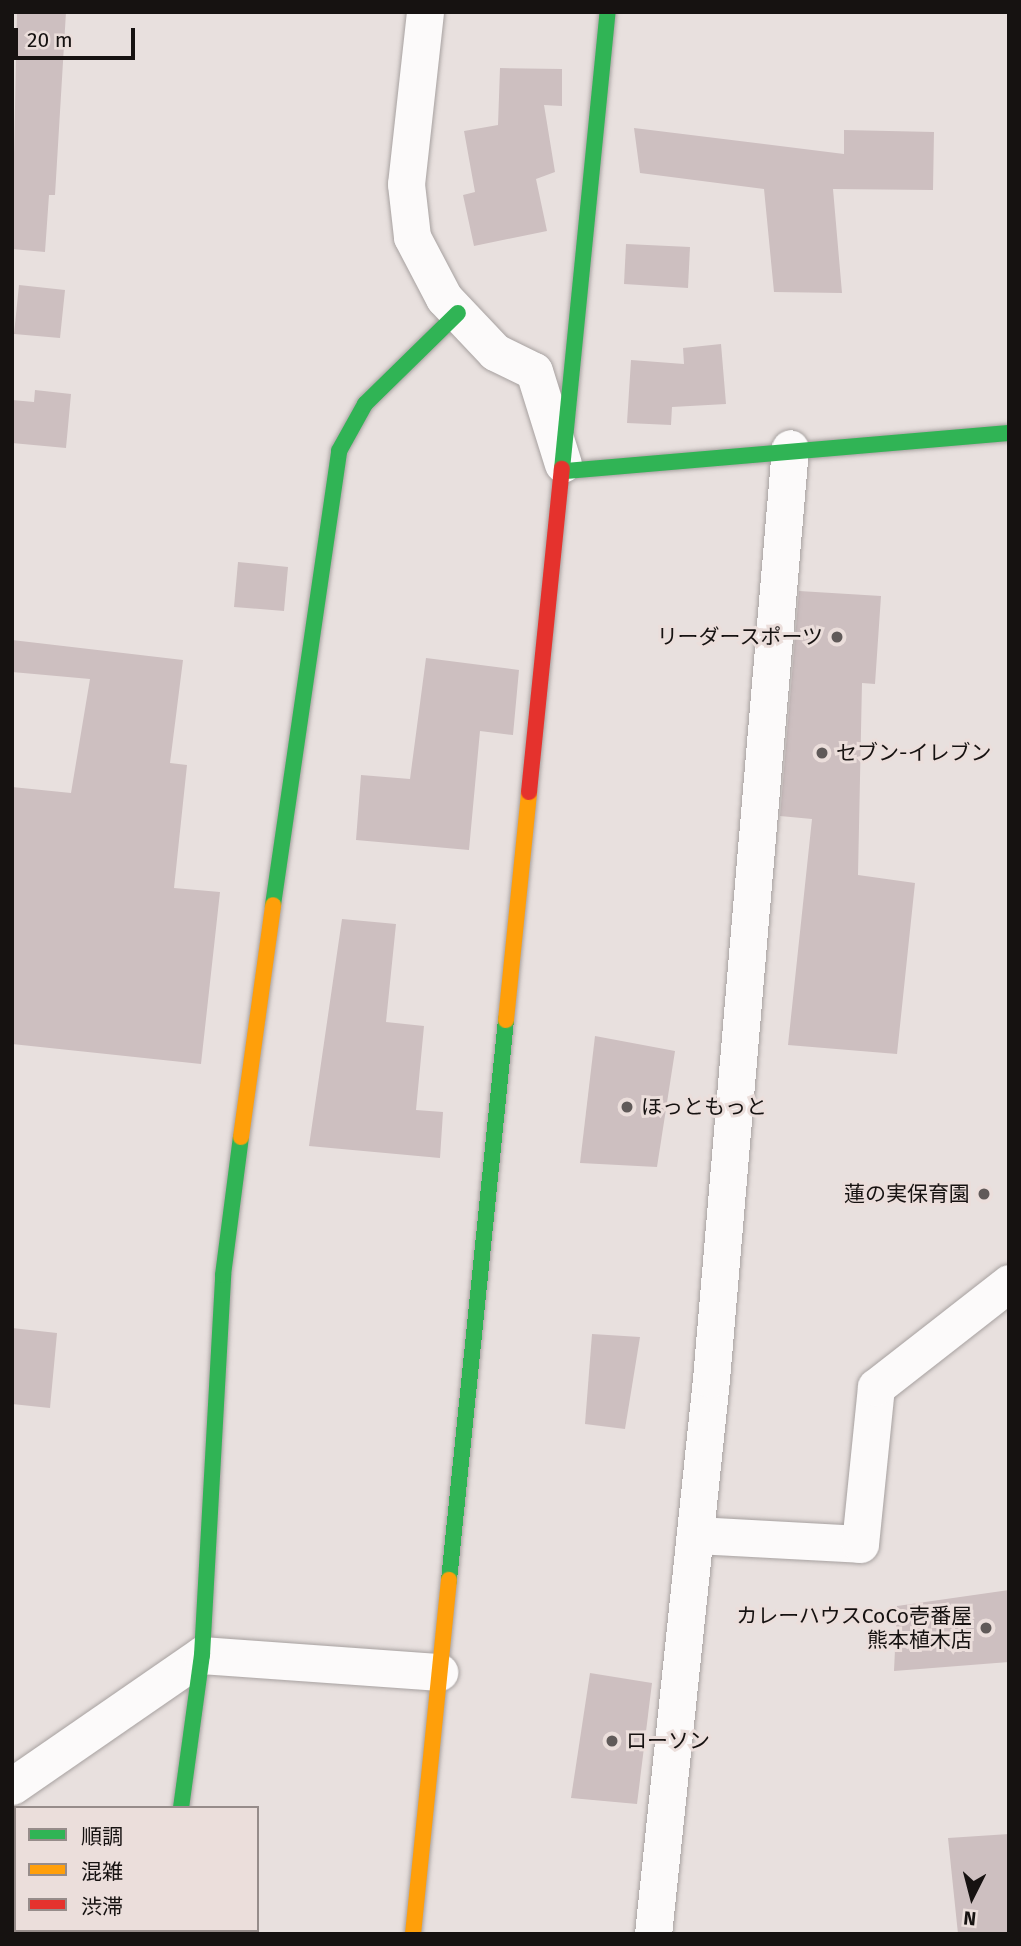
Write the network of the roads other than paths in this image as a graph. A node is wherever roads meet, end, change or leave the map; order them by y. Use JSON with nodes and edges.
{"nodes":[{"id":1,"x":425,"y":12,"type":"edge"},
{"id":2,"x":608,"y":12,"type":"edge"},
{"id":3,"x":458,"y":313,"type":"junction"},
{"id":4,"x":1009,"y":433,"type":"edge"},
{"id":5,"x":790,"y":448,"type":"junction"},
{"id":6,"x":565,"y":471,"type":"junction"},
{"id":7,"x":1009,"y":1283,"type":"edge"},
{"id":8,"x":696,"y":1535,"type":"junction"},
{"id":9,"x":202,"y":1655,"type":"junction"},
{"id":10,"x":439,"y":1672,"type":"junction"},
{"id":11,"x":12,"y":1786,"type":"edge"},
{"id":12,"x":181,"y":1806,"type":"edge"},
{"id":13,"x":413,"y":1934,"type":"edge"},
{"id":14,"x":653,"y":1934,"type":"edge"}],
"edges":[{"from":1,"to":3,"type":"street"},
{"from":2,"to":6,"type":"street"},
{"from":3,"to":6,"type":"street"},
{"from":3,"to":9,"type":"street"},
{"from":4,"to":5,"type":"street"},
{"from":5,"to":6,"type":"street"},
{"from":5,"to":8,"type":"street"},
{"from":6,"to":10,"type":"street"},
{"from":7,"to":8,"type":"street"},
{"from":8,"to":14,"type":"street"},
{"from":9,"to":10,"type":"street"},
{"from":9,"to":11,"type":"street"},
{"from":9,"to":12,"type":"street"},
{"from":10,"to":13,"type":"street"}]}
